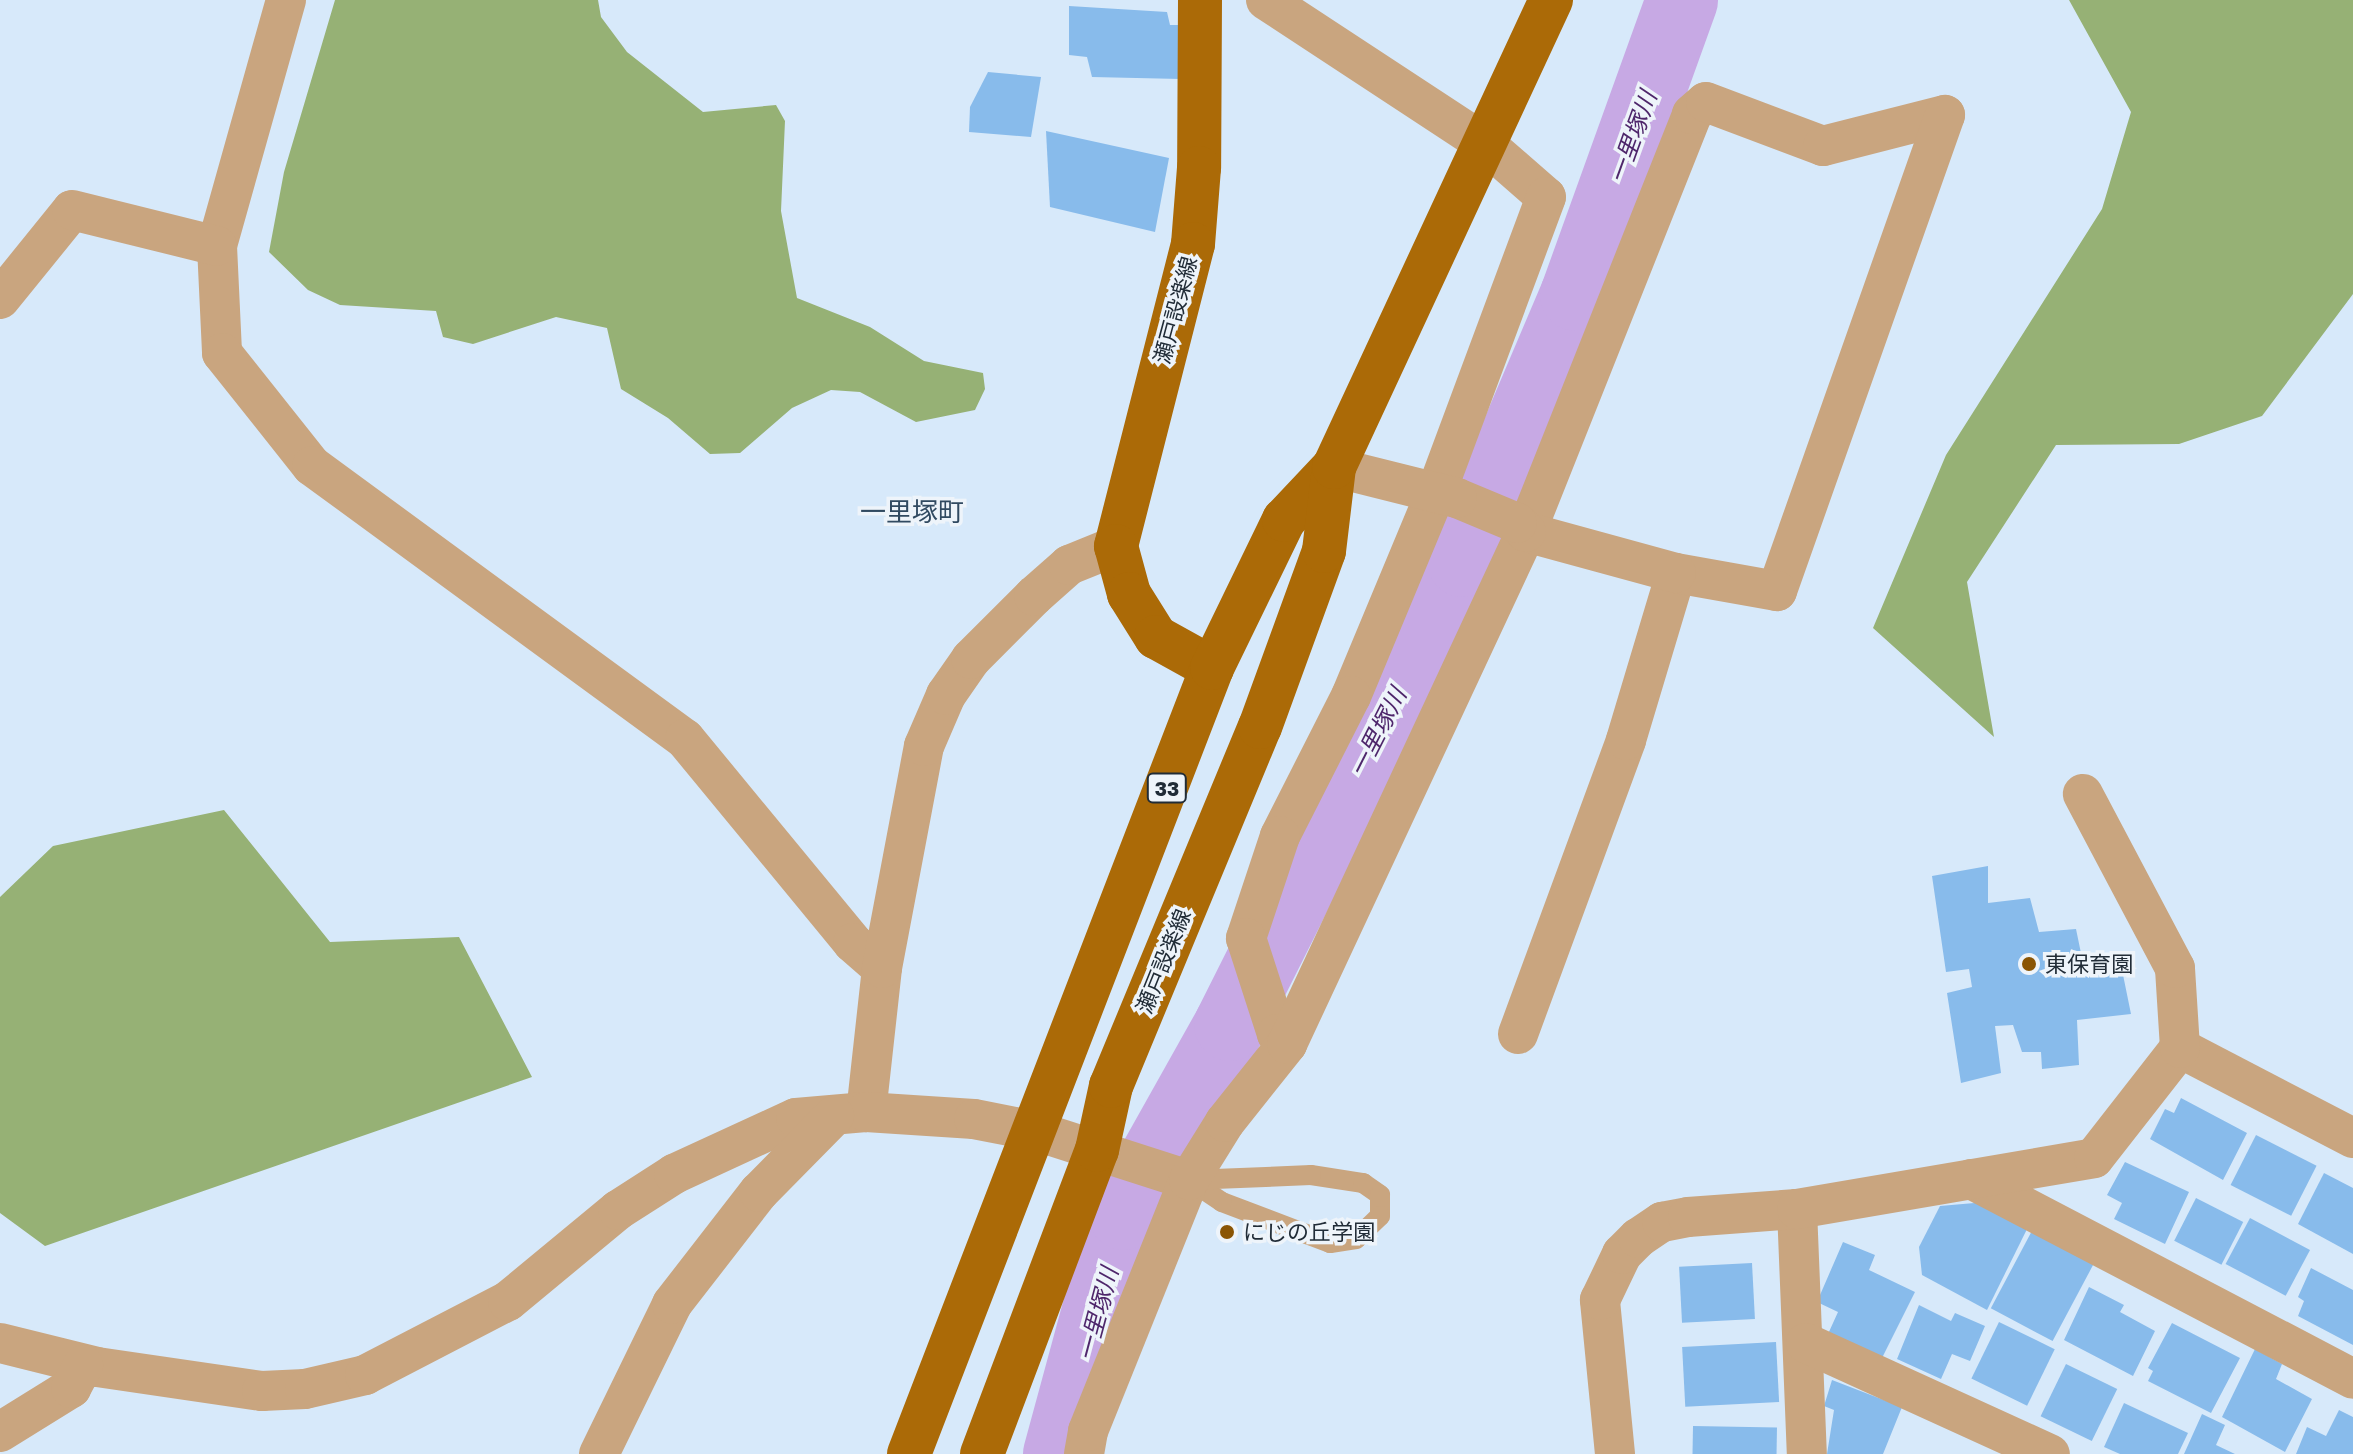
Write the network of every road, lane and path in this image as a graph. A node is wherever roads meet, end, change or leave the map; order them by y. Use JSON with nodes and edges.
{"nodes":[{"id":1,"x":286,"y":0,"type":"edge"},
{"id":2,"x":1200,"y":0,"type":"edge"},
{"id":3,"x":1266,"y":0,"type":"edge"},
{"id":4,"x":1551,"y":0,"type":"edge"},
{"id":5,"x":1484,"y":143,"type":"junction"},
{"id":6,"x":217,"y":246,"type":"junction"},
{"id":7,"x":0,"y":299,"type":"edge"},
{"id":8,"x":1334,"y":467,"type":"junction"},
{"id":9,"x":1446,"y":495,"type":"junction"},
{"id":10,"x":1522,"y":527,"type":"junction"},
{"id":11,"x":1116,"y":546,"type":"junction"},
{"id":12,"x":1676,"y":573,"type":"junction"},
{"id":13,"x":1212,"y":668,"type":"junction"},
{"id":14,"x":2083,"y":794,"type":"dead end"},
{"id":15,"x":882,"y":968,"type":"junction"},
{"id":16,"x":1518,"y":1034,"type":"dead end"},
{"id":17,"x":1282,"y":1039,"type":"junction"},
{"id":18,"x":2180,"y":1048,"type":"junction"},
{"id":19,"x":850,"y":1114,"type":"junction"},
{"id":20,"x":1036,"y":1131,"type":"junction"},
{"id":21,"x":2353,"y":1138,"type":"edge"},
{"id":22,"x":1097,"y":1150,"type":"junction"},
{"id":23,"x":1186,"y":1177,"type":"junction"},
{"id":24,"x":1971,"y":1179,"type":"junction"},
{"id":25,"x":1797,"y":1209,"type":"junction"},
{"id":26,"x":0,"y":1343,"type":"edge"},
{"id":27,"x":1806,"y":1343,"type":"junction"},
{"id":28,"x":83,"y":1365,"type":"junction"},
{"id":29,"x":2353,"y":1379,"type":"edge"},
{"id":30,"x":0,"y":1432,"type":"edge"},
{"id":31,"x":599,"y":1454,"type":"edge"},
{"id":32,"x":909,"y":1454,"type":"edge"},
{"id":33,"x":982,"y":1454,"type":"edge"},
{"id":34,"x":1084,"y":1454,"type":"edge"},
{"id":35,"x":1615,"y":1454,"type":"edge"},
{"id":36,"x":1807,"y":1454,"type":"edge"},
{"id":37,"x":2050,"y":1454,"type":"edge"}],
"edges":[{"from":1,"to":6,"type":"street"},
{"from":2,"to":11,"type":"main road","name":"瀬戸設楽線"},
{"from":3,"to":5,"type":"street"},
{"from":4,"to":5,"type":"main road","name":"瀬戸設楽線","number":"33"},
{"from":5,"to":8,"type":"main road","name":"瀬戸設楽線","number":"33"},
{"from":5,"to":9,"type":"street"},
{"from":6,"to":7,"type":"street"},
{"from":6,"to":15,"type":"street"},
{"from":8,"to":9,"type":"street"},
{"from":8,"to":13,"type":"main road","name":"瀬戸設楽線","number":"33"},
{"from":8,"to":22,"type":"main road","name":"瀬戸設楽線","number":"33"},
{"from":9,"to":10,"type":"street"},
{"from":9,"to":17,"type":"street"},
{"from":10,"to":12,"type":"street"},
{"from":10,"to":12,"type":"street"},
{"from":10,"to":17,"type":"street"},
{"from":11,"to":13,"type":"main road","name":"瀬戸設楽線"},
{"from":11,"to":15,"type":"street"},
{"from":12,"to":16,"type":"street"},
{"from":13,"to":20,"type":"main road","name":"瀬戸設楽線","number":"33"},
{"from":14,"to":18,"type":"street"},
{"from":15,"to":19,"type":"street"},
{"from":17,"to":23,"type":"street"},
{"from":18,"to":21,"type":"street"},
{"from":18,"to":24,"type":"street"},
{"from":19,"to":20,"type":"street"},
{"from":19,"to":28,"type":"street"},
{"from":19,"to":31,"type":"street"},
{"from":20,"to":22,"type":"street"},
{"from":20,"to":32,"type":"main road","name":"瀬戸設楽線","number":"33"},
{"from":22,"to":23,"type":"street"},
{"from":22,"to":33,"type":"main road","name":"瀬戸設楽線","number":"33"},
{"from":23,"to":23,"type":"lane"},
{"from":23,"to":34,"type":"street"},
{"from":24,"to":25,"type":"street"},
{"from":24,"to":29,"type":"street"},
{"from":25,"to":27,"type":"street"},
{"from":25,"to":35,"type":"street"},
{"from":26,"to":28,"type":"street"},
{"from":27,"to":36,"type":"street"},
{"from":27,"to":37,"type":"street"},
{"from":28,"to":30,"type":"street"}]}
